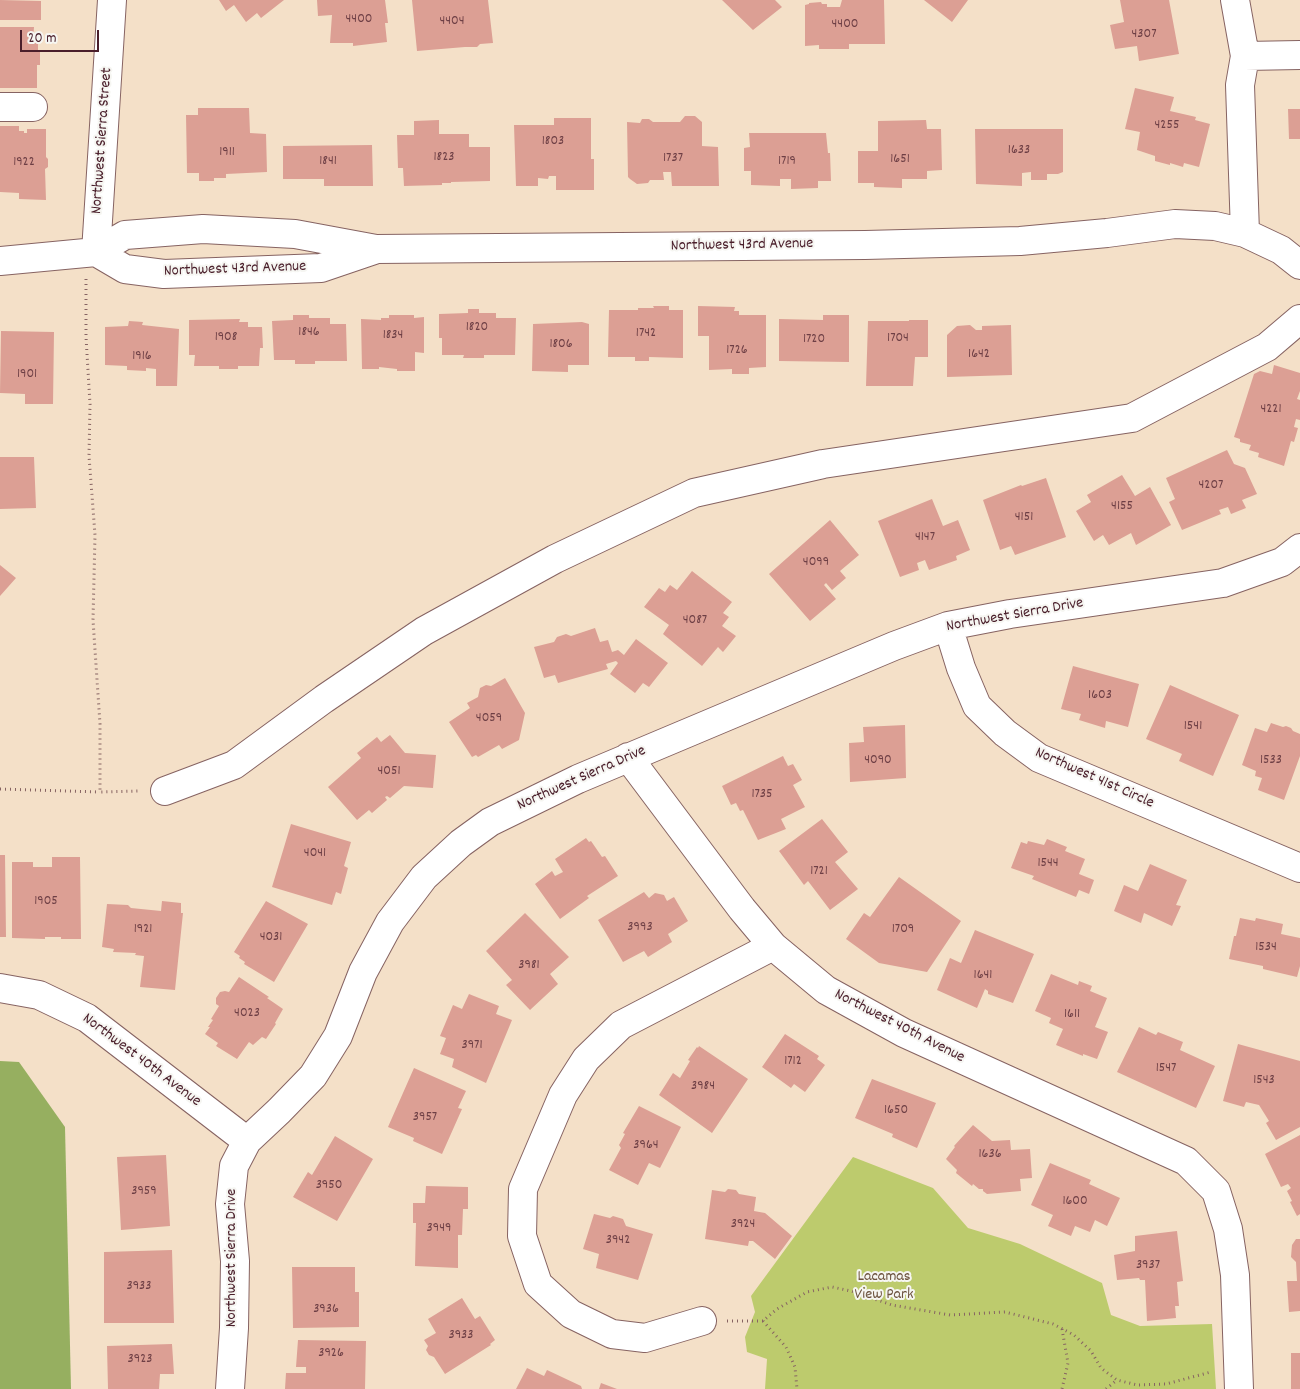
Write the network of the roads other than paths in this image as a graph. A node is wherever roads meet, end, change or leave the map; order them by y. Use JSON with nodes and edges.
{"nodes":[{"id":1,"x":112,"y":0,"type":"edge"},
{"id":2,"x":1235,"y":0,"type":"edge"},
{"id":3,"x":1300,"y":55,"type":"edge"},
{"id":4,"x":1245,"y":56,"type":"junction"},
{"id":5,"x":0,"y":107,"type":"edge"},
{"id":6,"x":33,"y":107,"type":"dead end"},
{"id":7,"x":1245,"y":233,"type":"junction"},
{"id":8,"x":376,"y":249,"type":"junction"},
{"id":9,"x":0,"y":262,"type":"edge"},
{"id":10,"x":91,"y":265,"type":"junction"},
{"id":11,"x":1300,"y":265,"type":"edge"},
{"id":12,"x":1300,"y":319,"type":"edge"},
{"id":13,"x":1300,"y":548,"type":"edge"},
{"id":14,"x":948,"y":626,"type":"junction"},
{"id":15,"x":628,"y":757,"type":"junction"},
{"id":16,"x":165,"y":791,"type":"road end"},
{"id":17,"x":1300,"y":868,"type":"edge"},
{"id":18,"x":773,"y":946,"type":"junction"},
{"id":19,"x":0,"y":988,"type":"edge"},
{"id":20,"x":247,"y":1140,"type":"junction"},
{"id":21,"x":702,"y":1321,"type":"road end"},
{"id":22,"x":1238,"y":1377,"type":"edge"},
{"id":23,"x":230,"y":1389,"type":"edge"}],
"edges":[{"from":1,"to":10,"type":"street","name":"Northwest Sierra Street"},
{"from":2,"to":4,"type":"street"},
{"from":3,"to":4,"type":"street"},
{"from":4,"to":7,"type":"street"},
{"from":5,"to":6,"type":"street"},
{"from":7,"to":8,"type":"street","name":"Northwest 43rd Avenue"},
{"from":7,"to":11,"type":"street"},
{"from":8,"to":10,"type":"street","name":"Northwest 43rd Avenue"},
{"from":8,"to":10,"type":"street","name":"Northwest 43rd Avenue"},
{"from":9,"to":10,"type":"street","name":"Northwest 43rd Avenue"},
{"from":12,"to":16,"type":"street"},
{"from":13,"to":14,"type":"street","name":"Northwest Sierra Drive"},
{"from":14,"to":15,"type":"street","name":"Northwest Sierra Drive"},
{"from":14,"to":17,"type":"street","name":"Northwest 41st Circle"},
{"from":15,"to":18,"type":"street","name":"Northwest 40th Avenue"},
{"from":15,"to":20,"type":"street","name":"Northwest Sierra Drive"},
{"from":18,"to":21,"type":"street"},
{"from":18,"to":22,"type":"street","name":"Northwest 40th Avenue"},
{"from":19,"to":20,"type":"street","name":"Northwest 40th Avenue"},
{"from":20,"to":23,"type":"street","name":"Northwest Sierra Drive"}]}
